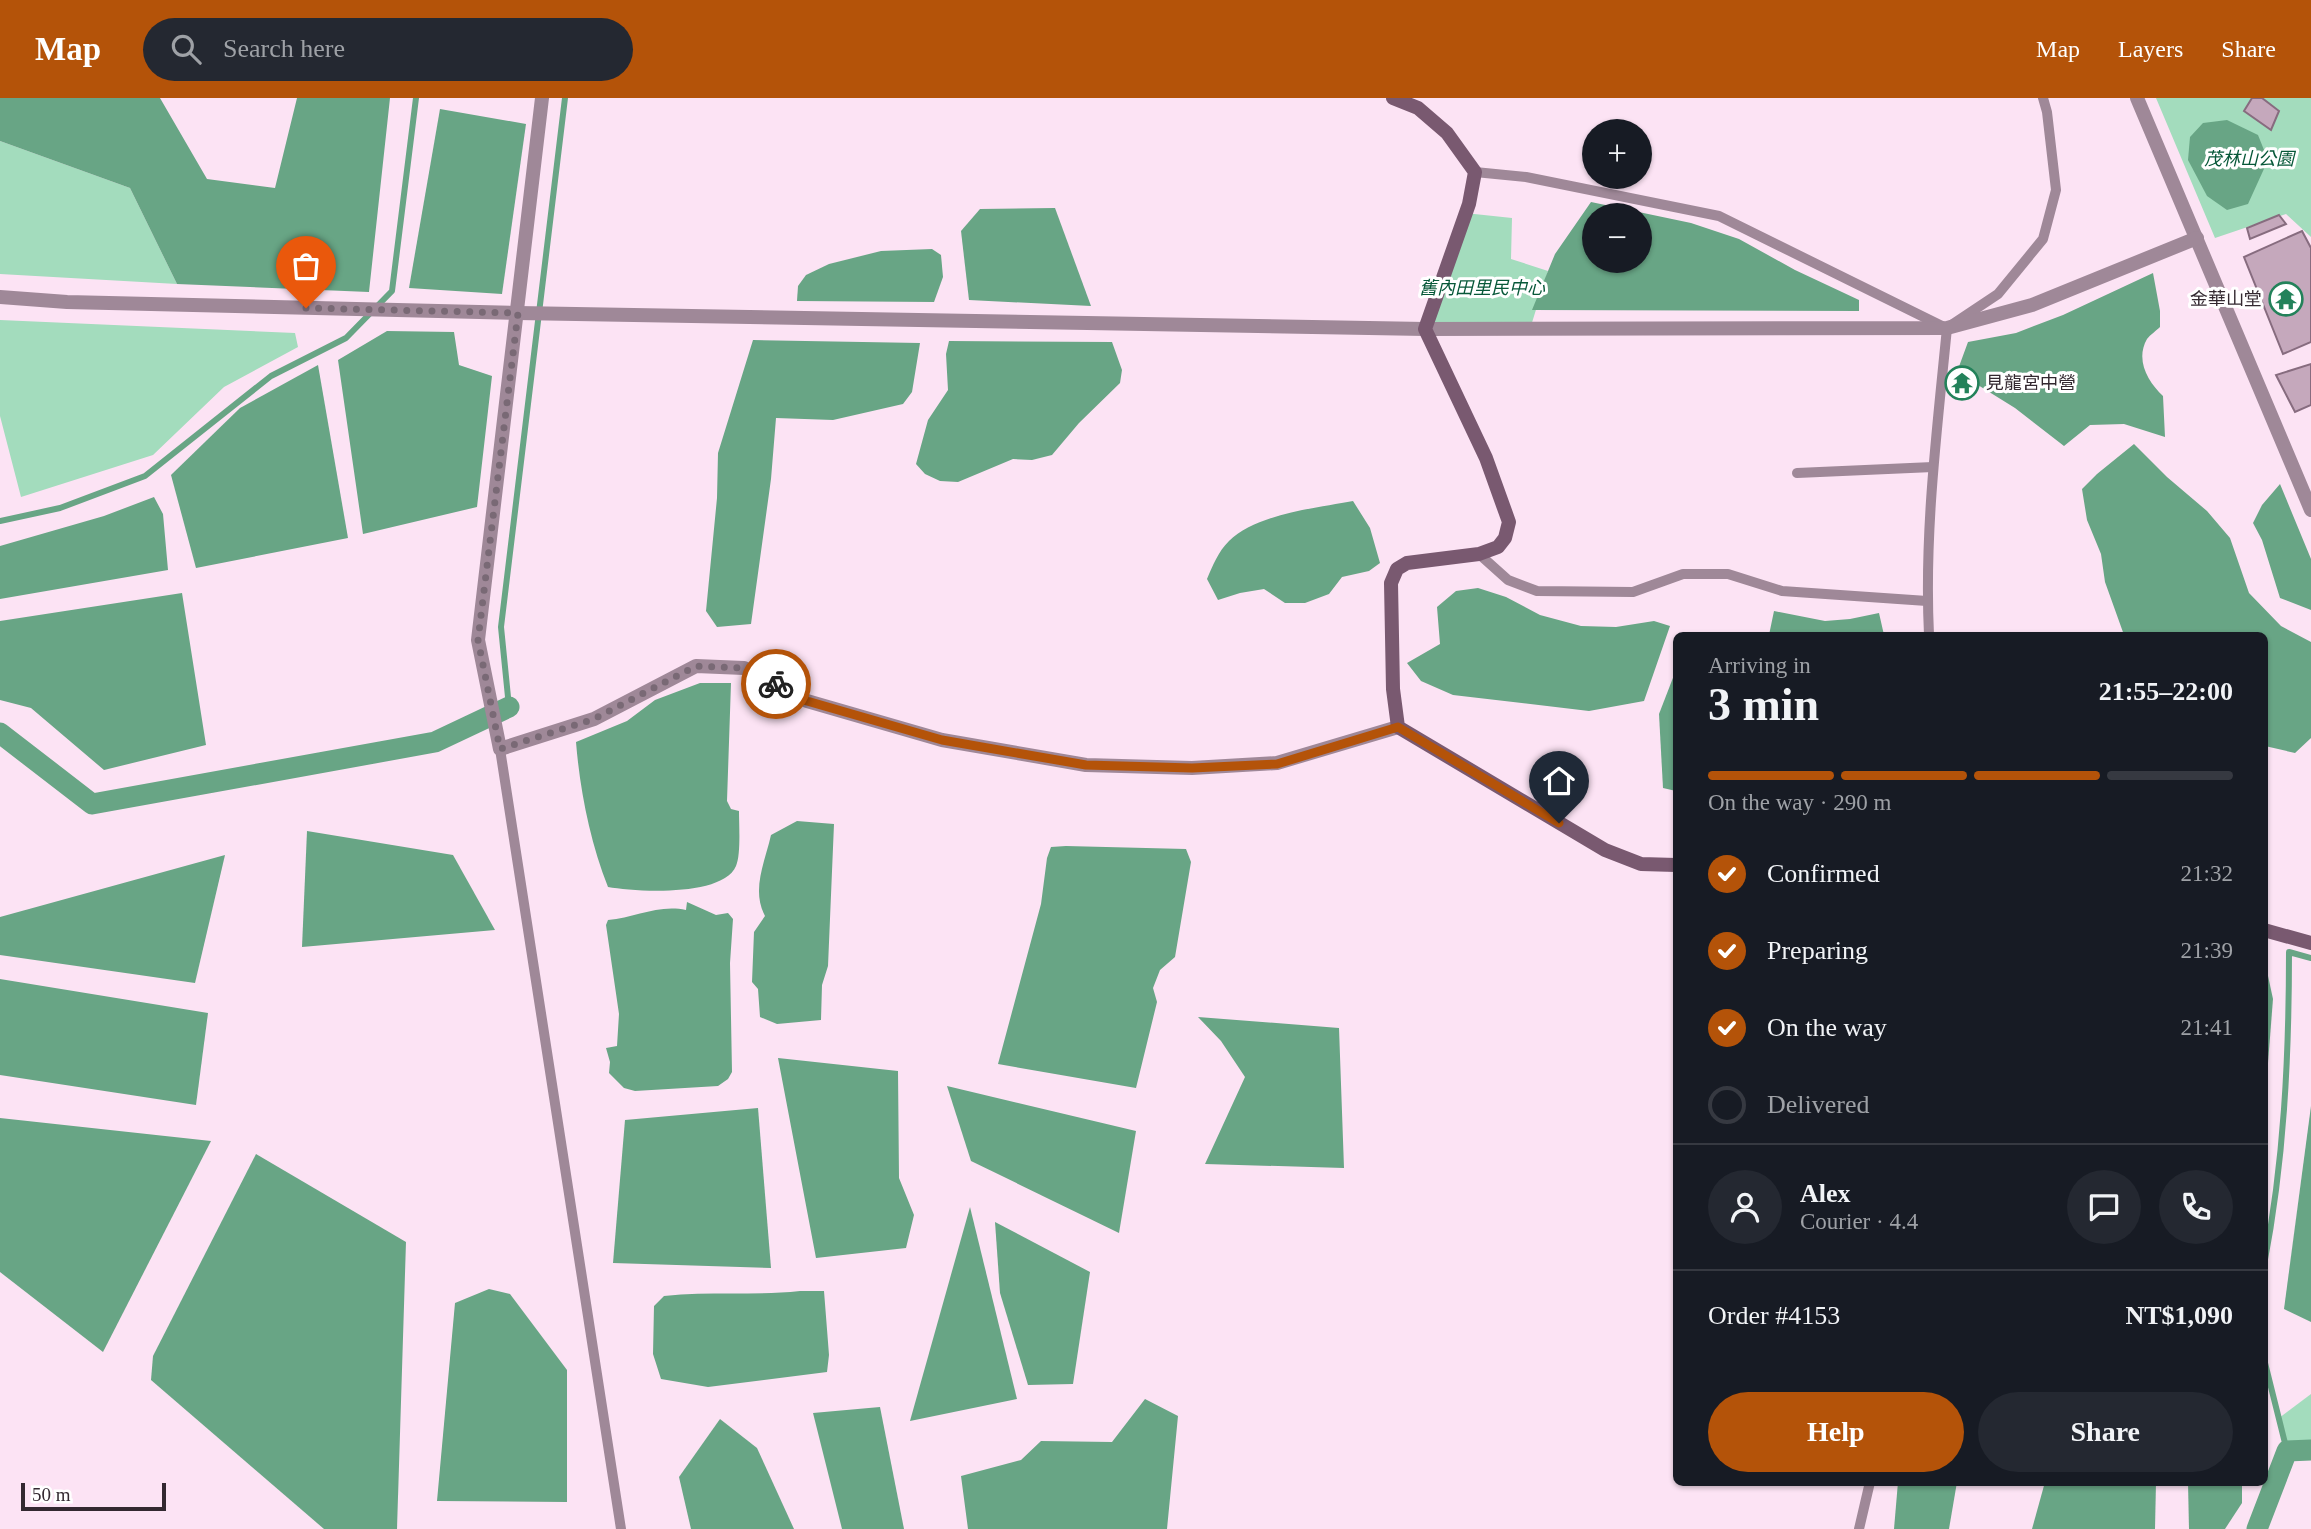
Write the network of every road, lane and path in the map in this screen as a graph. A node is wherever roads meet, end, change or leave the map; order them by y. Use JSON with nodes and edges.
{"nodes":[{"id":1,"x":542,"y":98,"type":"edge"},
{"id":2,"x":1392,"y":98,"type":"edge"},
{"id":3,"x":2043,"y":98,"type":"edge"},
{"id":4,"x":2137,"y":98,"type":"edge"},
{"id":5,"x":1475,"y":172,"type":"junction"},
{"id":6,"x":2197,"y":238,"type":"junction"},
{"id":7,"x":0,"y":298,"type":"edge"},
{"id":8,"x":518,"y":313,"type":"junction"},
{"id":9,"x":1947,"y":328,"type":"junction"},
{"id":10,"x":1425,"y":329,"type":"junction"},
{"id":11,"x":1933,"y":467,"type":"junction"},
{"id":12,"x":1797,"y":473,"type":"dead end"},
{"id":13,"x":2311,"y":510,"type":"edge"},
{"id":14,"x":1479,"y":554,"type":"junction"},
{"id":15,"x":1927,"y":601,"type":"junction"},
{"id":16,"x":1929,"y":632,"type":"edge"},
{"id":17,"x":1398,"y":727,"type":"junction"},
{"id":18,"x":500,"y":749,"type":"junction"},
{"id":19,"x":1673,"y":865,"type":"edge"},
{"id":20,"x":2268,"y":931,"type":"edge"},
{"id":21,"x":2311,"y":943,"type":"edge"},
{"id":22,"x":1869,"y":1486,"type":"edge"},
{"id":23,"x":621,"y":1529,"type":"edge"},
{"id":24,"x":1859,"y":1529,"type":"edge"}],
"edges":[{"from":1,"to":8,"type":"street"},
{"from":2,"to":5,"type":"street"},
{"from":3,"to":9,"type":"lane"},
{"from":4,"to":6,"type":"street"},
{"from":5,"to":9,"type":"lane"},
{"from":5,"to":10,"type":"street"},
{"from":6,"to":9,"type":"street"},
{"from":6,"to":13,"type":"street"},
{"from":7,"to":8,"type":"street"},
{"from":8,"to":10,"type":"street"},
{"from":8,"to":18,"type":"street"},
{"from":9,"to":10,"type":"street"},
{"from":9,"to":11,"type":"lane"},
{"from":10,"to":14,"type":"street"},
{"from":11,"to":12,"type":"lane"},
{"from":11,"to":15,"type":"lane"},
{"from":14,"to":15,"type":"lane"},
{"from":14,"to":17,"type":"street"},
{"from":15,"to":16,"type":"lane"},
{"from":17,"to":18,"type":"street"},
{"from":17,"to":19,"type":"street"},
{"from":18,"to":23,"type":"lane"},
{"from":20,"to":21,"type":"street"},
{"from":22,"to":24,"type":"lane"}]}
